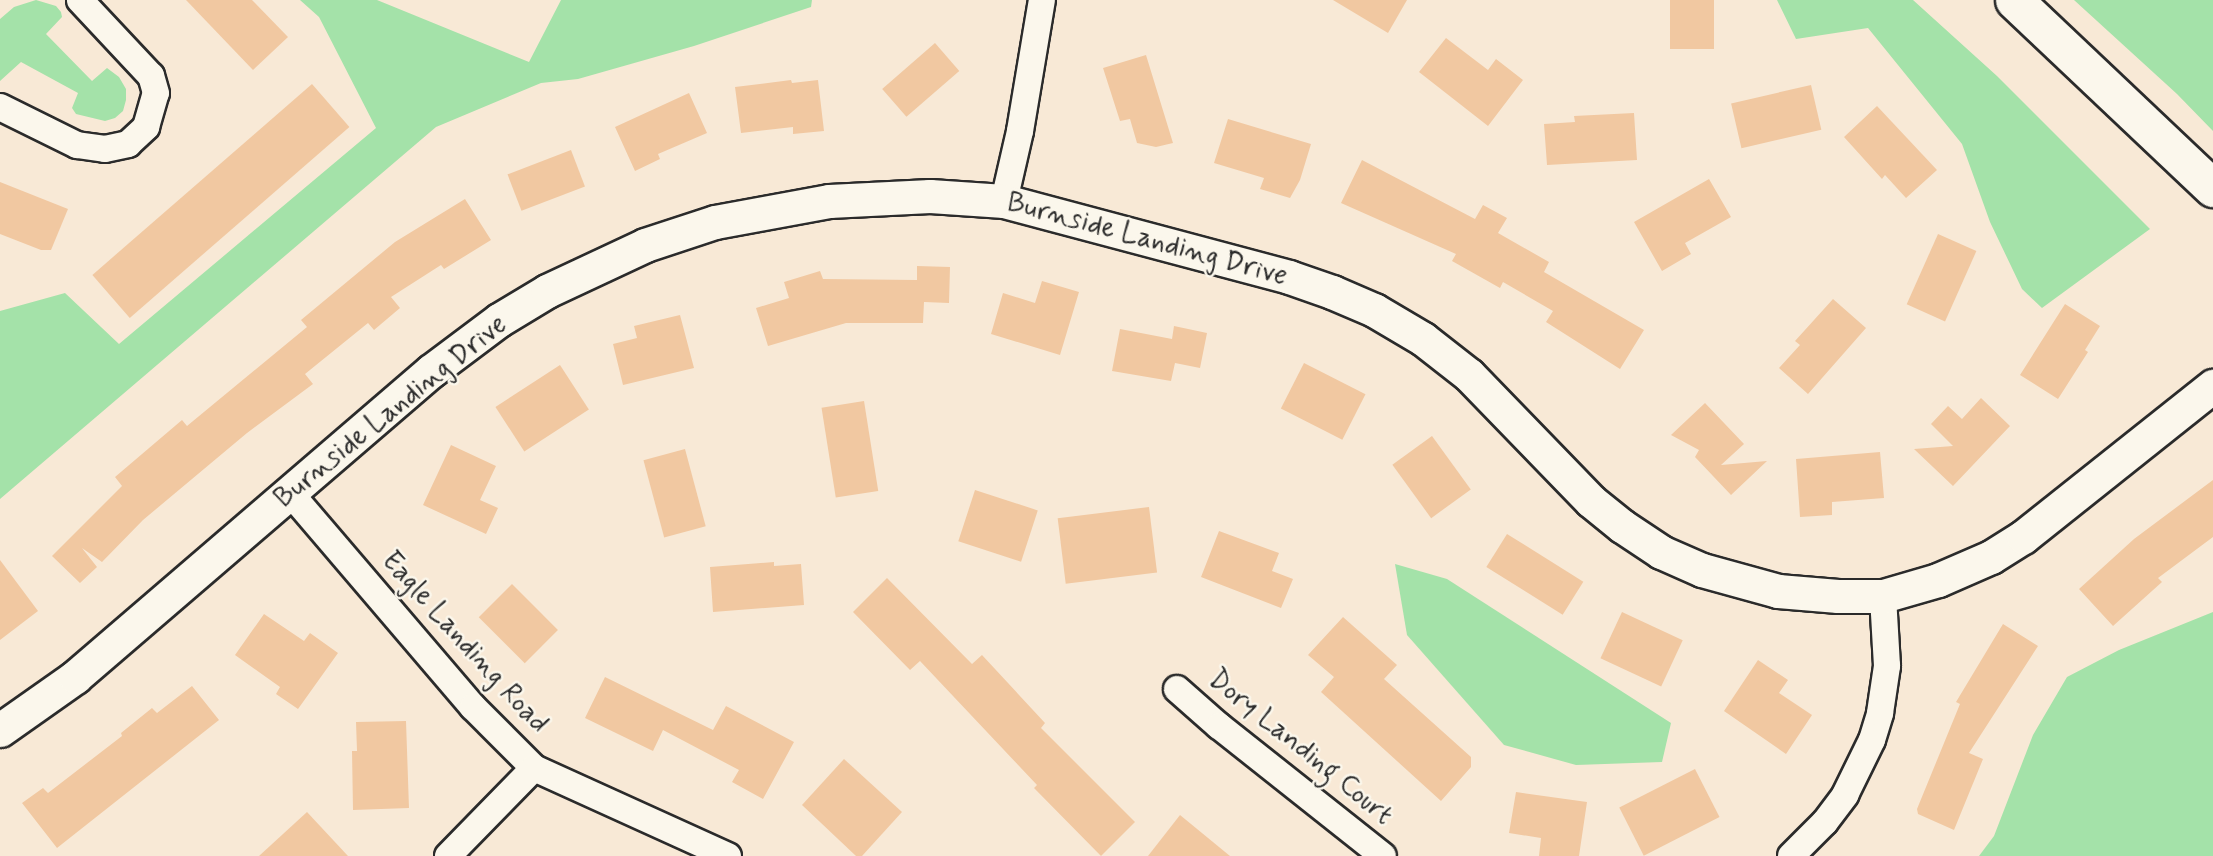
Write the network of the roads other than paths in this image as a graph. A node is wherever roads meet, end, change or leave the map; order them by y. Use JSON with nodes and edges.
{"nodes":[{"id":1,"x":80,"y":0,"type":"edge"},
{"id":2,"x":1042,"y":0,"type":"edge"},
{"id":3,"x":2014,"y":0,"type":"edge"},
{"id":4,"x":0,"y":107,"type":"edge"},
{"id":5,"x":2213,"y":188,"type":"edge"},
{"id":6,"x":1004,"y":201,"type":"junction"},
{"id":7,"x":2213,"y":386,"type":"edge"},
{"id":8,"x":291,"y":494,"type":"junction"},
{"id":9,"x":1883,"y":596,"type":"junction"},
{"id":10,"x":1177,"y":688,"type":"dead end"},
{"id":11,"x":0,"y":730,"type":"edge"},
{"id":12,"x":534,"y":768,"type":"junction"},
{"id":13,"x":448,"y":856,"type":"edge"},
{"id":14,"x":728,"y":856,"type":"edge"},
{"id":15,"x":1383,"y":856,"type":"edge"},
{"id":16,"x":1791,"y":856,"type":"edge"}],
"edges":[{"from":1,"to":4,"type":"street"},
{"from":2,"to":6,"type":"street"},
{"from":3,"to":5,"type":"main road"},
{"from":6,"to":8,"type":"street","name":"Burnside Landing Drive"},
{"from":6,"to":9,"type":"street","name":"Burnside Landing Drive"},
{"from":7,"to":9,"type":"street","name":"Burnside Landing Drive"},
{"from":8,"to":11,"type":"street","name":"Burnside Landing Drive"},
{"from":8,"to":12,"type":"street","name":"Eagle Landing Road"},
{"from":9,"to":16,"type":"street"},
{"from":10,"to":15,"type":"street","name":"Dory Landing Court"},
{"from":12,"to":13,"type":"street"},
{"from":12,"to":14,"type":"street","name":"Eagle Landing Road"}]}
